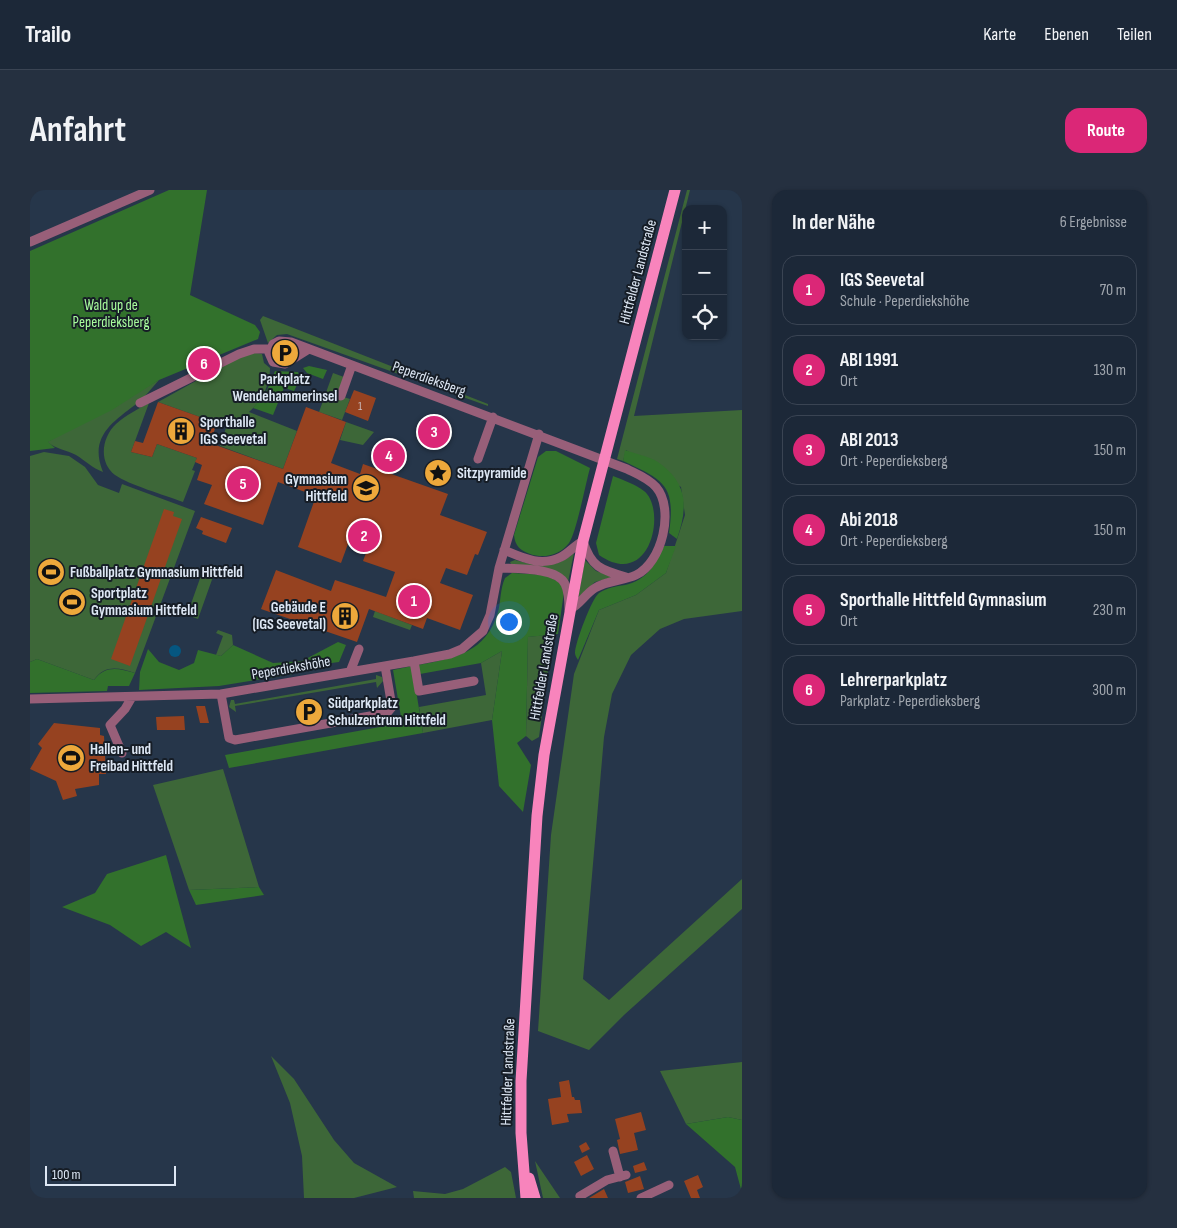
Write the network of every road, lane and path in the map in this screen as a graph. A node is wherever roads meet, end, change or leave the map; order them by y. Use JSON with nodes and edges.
{"nodes":[{"id":1,"x":150,"y":190,"type":"edge"},
{"id":2,"x":675,"y":190,"type":"edge"},
{"id":3,"x":30,"y":242,"type":"edge"},
{"id":4,"x":269,"y":349,"type":"junction"},
{"id":5,"x":309,"y":349,"type":"junction"},
{"id":6,"x":352,"y":365,"type":"junction"},
{"id":7,"x":340,"y":396,"type":"dead end"},
{"id":8,"x":140,"y":403,"type":"dead end"},
{"id":9,"x":493,"y":417,"type":"junction"},
{"id":10,"x":539,"y":434,"type":"junction"},
{"id":11,"x":478,"y":459,"type":"dead end"},
{"id":12,"x":583,"y":541,"type":"junction"},
{"id":13,"x":504,"y":550,"type":"junction"},
{"id":14,"x":499,"y":568,"type":"junction"},
{"id":15,"x":626,"y":577,"type":"junction"},
{"id":16,"x":570,"y":610,"type":"junction"},
{"id":17,"x":359,"y":649,"type":"dead end"},
{"id":18,"x":414,"y":661,"type":"junction"},
{"id":19,"x":385,"y":666,"type":"junction"},
{"id":20,"x":350,"y":672,"type":"junction"},
{"id":21,"x":474,"y":681,"type":"dead end"},
{"id":22,"x":221,"y":694,"type":"junction"},
{"id":23,"x":132,"y":697,"type":"junction"},
{"id":24,"x":30,"y":699,"type":"edge"},
{"id":25,"x":122,"y":753,"type":"dead end"},
{"id":26,"x":613,"y":1151,"type":"dead end"},
{"id":27,"x":524,"y":1160,"type":"junction"},
{"id":28,"x":669,"y":1185,"type":"dead end"},
{"id":29,"x":526,"y":1198,"type":"edge"},
{"id":30,"x":535,"y":1198,"type":"edge"},
{"id":31,"x":581,"y":1198,"type":"edge"},
{"id":32,"x":641,"y":1198,"type":"edge"}],
"edges":[{"from":1,"to":3,"type":"street"},
{"from":2,"to":12,"type":"main road","name":"Hittfelder Landstraße"},
{"from":4,"to":5,"type":"street","name":"Peperdieksberg"},
{"from":4,"to":5,"type":"street"},
{"from":4,"to":8,"type":"street","name":"Peperdieksberg"},
{"from":5,"to":6,"type":"street","name":"Peperdieksberg"},
{"from":6,"to":7,"type":"street"},
{"from":6,"to":9,"type":"street","name":"Peperdieksberg"},
{"from":9,"to":10,"type":"street","name":"Peperdieksberg"},
{"from":9,"to":11,"type":"street"},
{"from":10,"to":13,"type":"street","name":"Peperdiekshöhe"},
{"from":10,"to":15,"type":"street"},
{"from":12,"to":13,"type":"street"},
{"from":12,"to":15,"type":"street"},
{"from":12,"to":16,"type":"main road","name":"Hittfelder Landstraße"},
{"from":13,"to":14,"type":"street","name":"Peperdiekshöhe"},
{"from":14,"to":16,"type":"street"},
{"from":14,"to":18,"type":"street","name":"Peperdiekshöhe"},
{"from":15,"to":16,"type":"street"},
{"from":16,"to":27,"type":"main road","name":"Hittfelder Landstraße"},
{"from":17,"to":20,"type":"street"},
{"from":18,"to":19,"type":"street","name":"Peperdiekshöhe"},
{"from":18,"to":21,"type":"street"},
{"from":19,"to":20,"type":"street","name":"Peperdiekshöhe"},
{"from":19,"to":22,"type":"street"},
{"from":20,"to":22,"type":"street","name":"Peperdiekshöhe"},
{"from":22,"to":23,"type":"street","name":"Peperdiekshöhe"},
{"from":23,"to":24,"type":"street","name":"Peperdiekshöhe"},
{"from":23,"to":25,"type":"street"},
{"from":26,"to":31,"type":"street"},
{"from":27,"to":29,"type":"main road","name":"Hittfelder Landstraße"},
{"from":27,"to":30,"type":"main road","name":"Hittfelder Landstraße"},
{"from":28,"to":32,"type":"street"}]}
